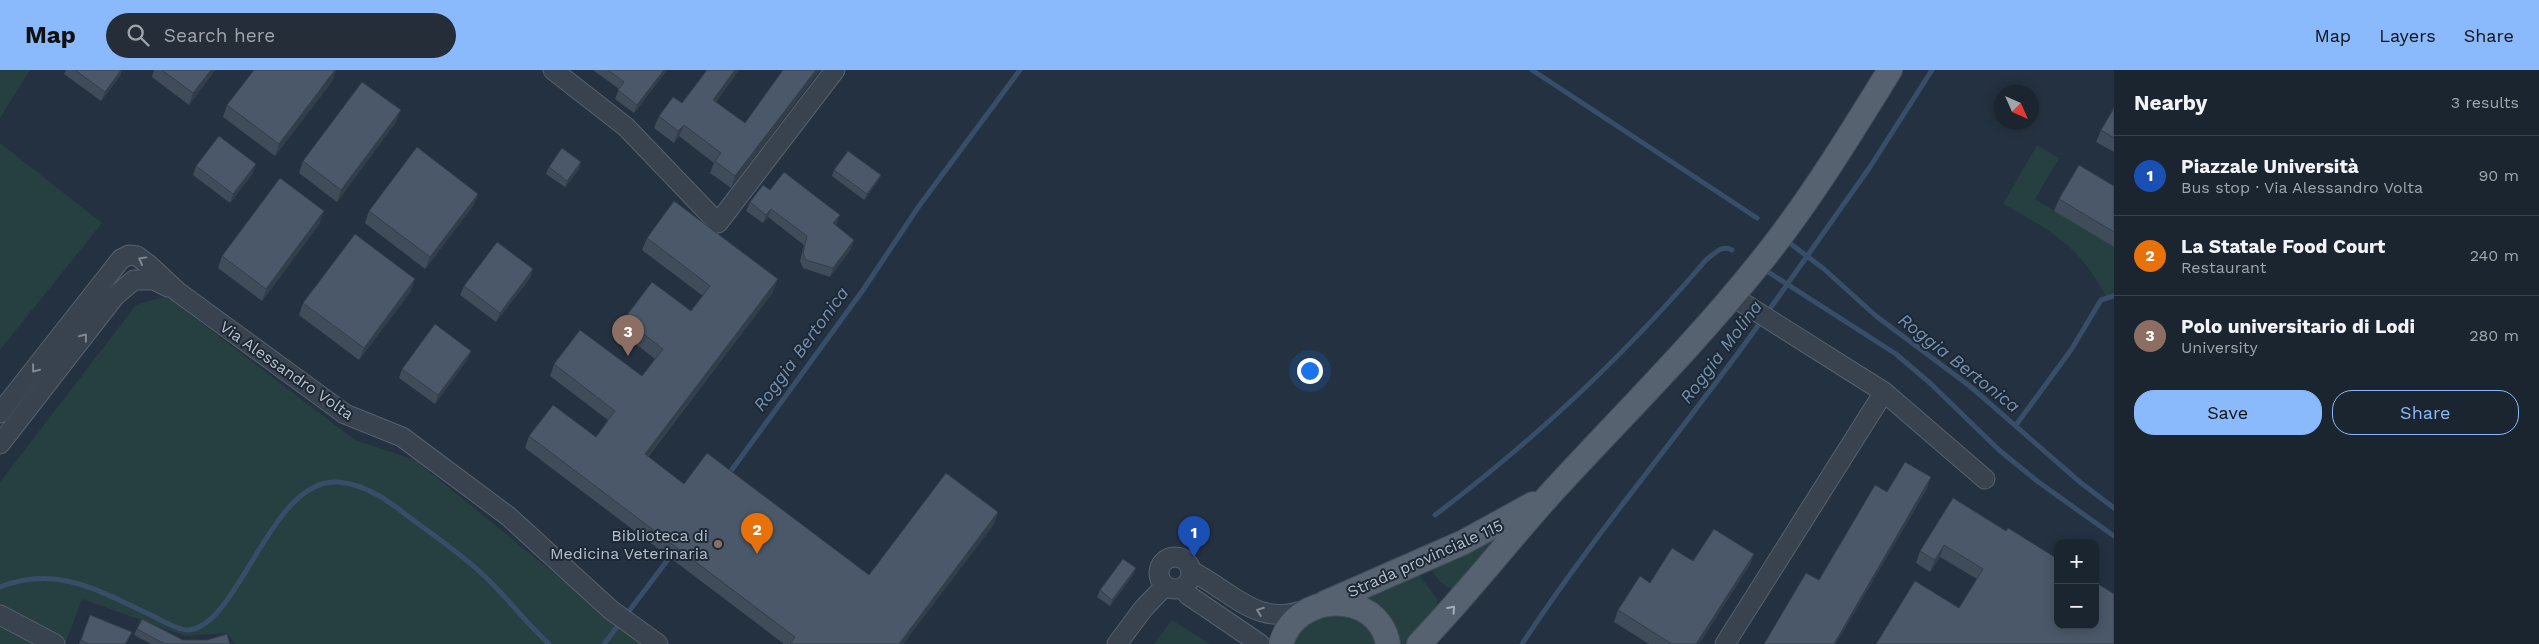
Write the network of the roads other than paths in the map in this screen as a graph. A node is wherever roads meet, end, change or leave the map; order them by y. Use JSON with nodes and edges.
{"nodes":[{"id":1,"x":553,"y":70,"type":"edge"},
{"id":2,"x":834,"y":70,"type":"edge"},
{"id":3,"x":1890,"y":70,"type":"edge"},
{"id":4,"x":178,"y":292,"type":"junction"},
{"id":5,"x":1732,"y":296,"type":"junction"},
{"id":6,"x":1884,"y":392,"type":"junction"},
{"id":7,"x":0,"y":413,"type":"edge"},
{"id":8,"x":0,"y":444,"type":"edge"},
{"id":9,"x":1984,"y":479,"type":"dead end"},
{"id":10,"x":1553,"y":491,"type":"junction"},
{"id":11,"x":1191,"y":571,"type":"junction"},
{"id":12,"x":1174,"y":587,"type":"junction"},
{"id":13,"x":1316,"y":606,"type":"junction"},
{"id":14,"x":0,"y":615,"type":"edge"},
{"id":15,"x":1234,"y":627,"type":"junction"},
{"id":16,"x":1280,"y":641,"type":"edge"},
{"id":17,"x":55,"y":644,"type":"edge"},
{"id":18,"x":658,"y":644,"type":"edge"},
{"id":19,"x":1117,"y":644,"type":"edge"},
{"id":20,"x":1244,"y":644,"type":"edge"},
{"id":21,"x":1260,"y":644,"type":"edge"},
{"id":22,"x":1388,"y":644,"type":"edge"},
{"id":23,"x":1419,"y":644,"type":"edge"},
{"id":24,"x":1725,"y":644,"type":"edge"}],
"edges":[{"from":1,"to":2,"type":"street"},
{"from":3,"to":5,"type":"main road"},
{"from":4,"to":7,"type":"street","one_way":true},
{"from":8,"to":4,"type":"street","one_way":true},
{"from":4,"to":18,"type":"street","name":"Via Alessandro Volta"},
{"from":5,"to":6,"type":"street"},
{"from":5,"to":10,"type":"main road"},
{"from":6,"to":9,"type":"street"},
{"from":6,"to":24,"type":"street"},
{"from":10,"to":13,"type":"main road","name":"Strada provinciale 115"},
{"from":23,"to":10,"type":"main road","name":"Strada provinciale 115","one_way":true},
{"from":11,"to":12,"type":"street"},
{"from":11,"to":12,"type":"street"},
{"from":13,"to":11,"type":"street","one_way":true},
{"from":12,"to":15,"type":"street"},
{"from":12,"to":19,"type":"street"},
{"from":13,"to":16,"type":"main road"},
{"from":13,"to":22,"type":"main road"},
{"from":14,"to":17,"type":"street"},
{"from":15,"to":20,"type":"street"},
{"from":15,"to":21,"type":"street"}]}
